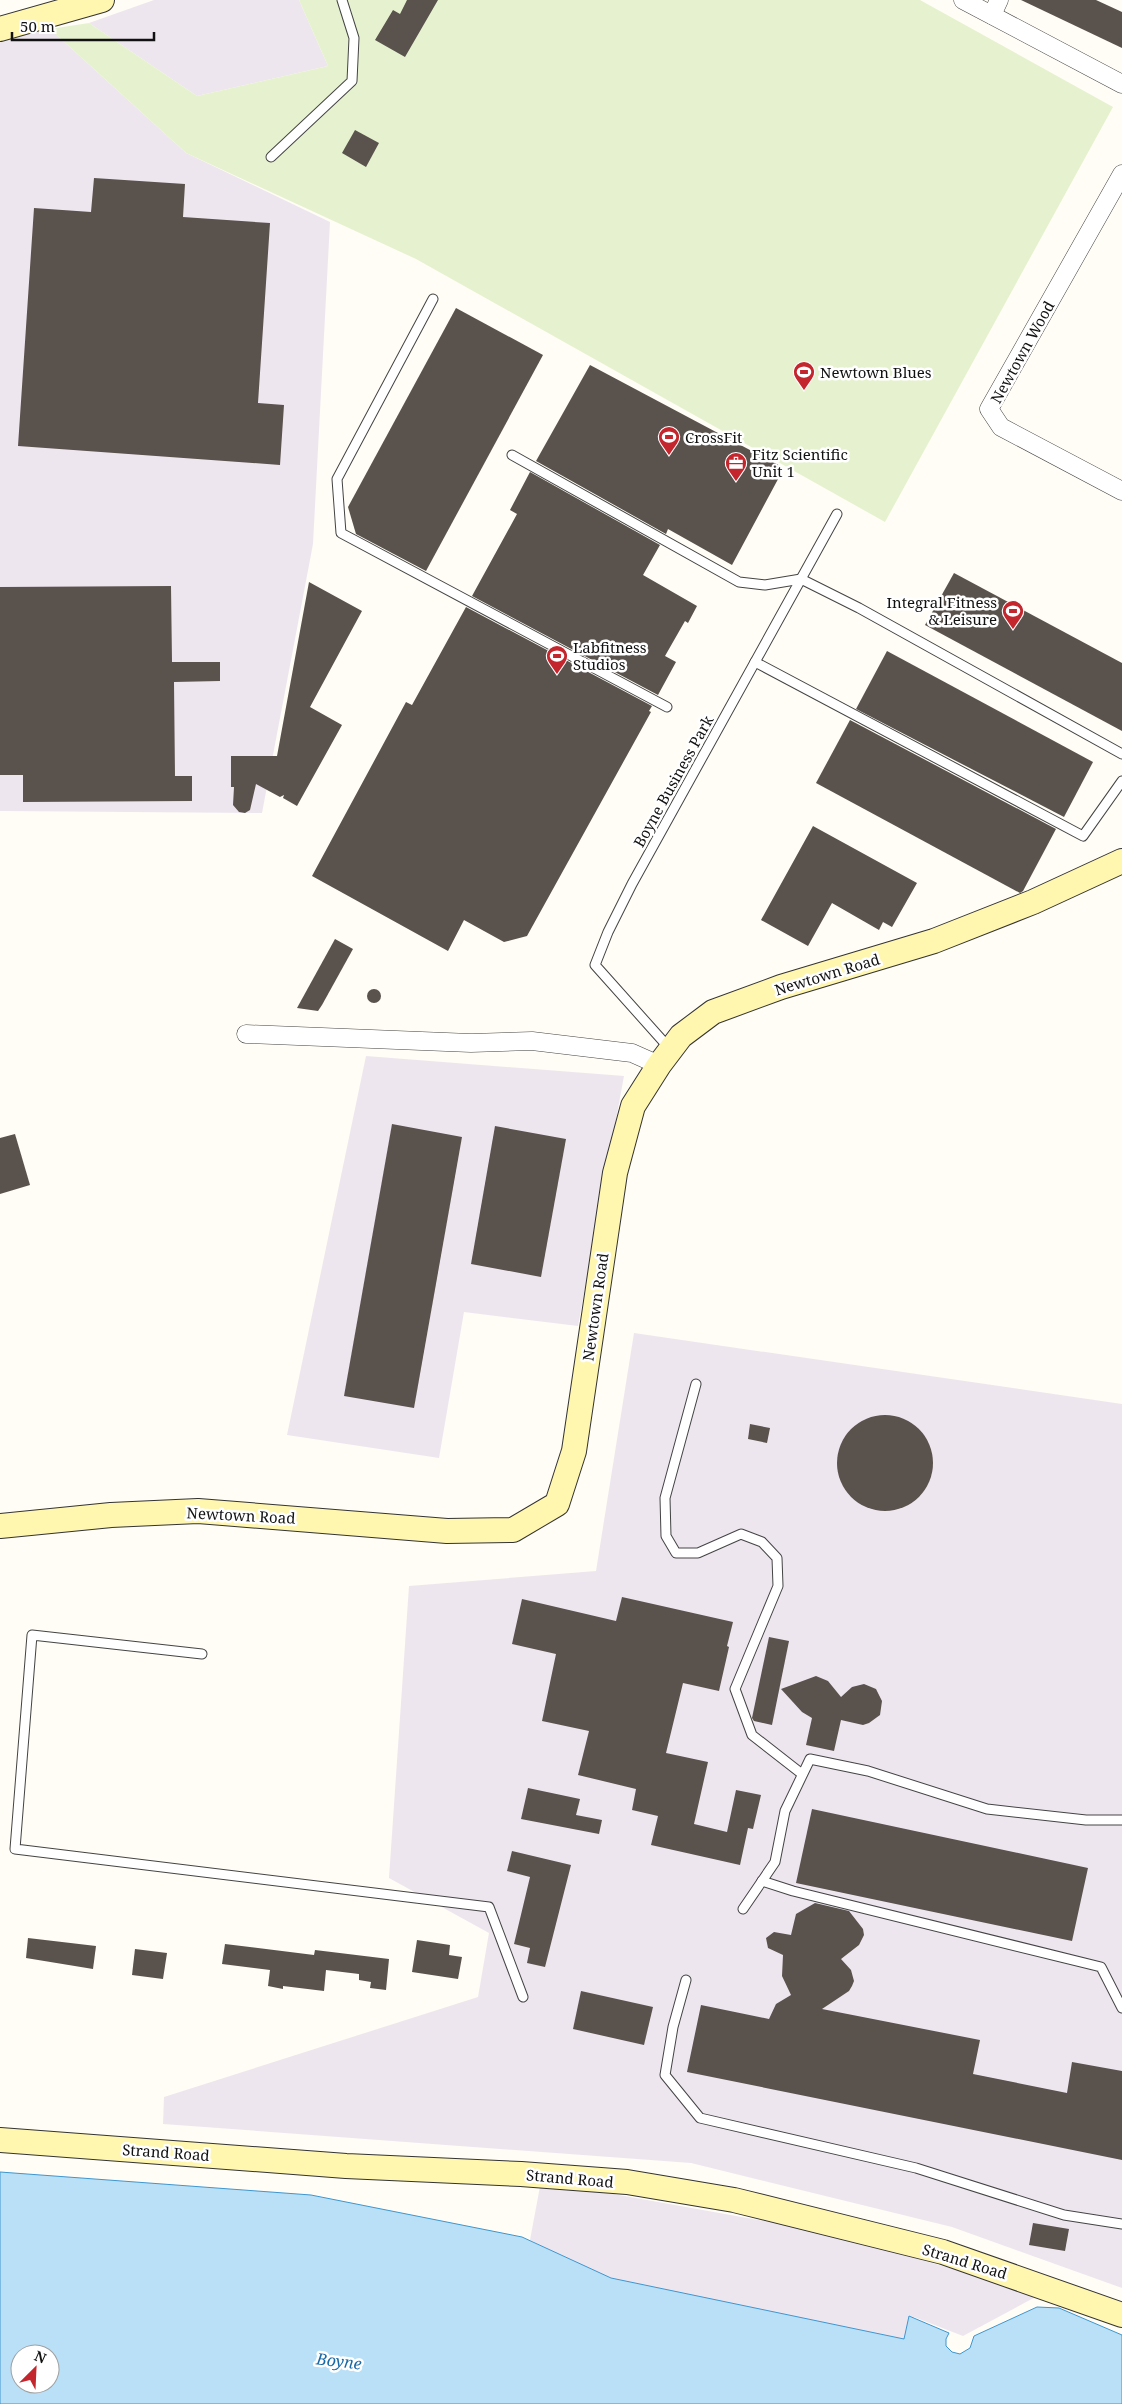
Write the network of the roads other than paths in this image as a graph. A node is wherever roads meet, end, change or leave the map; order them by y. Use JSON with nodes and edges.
{"nodes":[{"id":1,"x":102,"y":0,"type":"edge"},
{"id":2,"x":342,"y":0,"type":"edge"},
{"id":3,"x":962,"y":0,"type":"edge"},
{"id":4,"x":995,"y":8,"type":"edge"},
{"id":5,"x":0,"y":29,"type":"edge"},
{"id":6,"x":1122,"y":84,"type":"edge"},
{"id":7,"x":271,"y":157,"type":"dead end"},
{"id":8,"x":1120,"y":180,"type":"edge"},
{"id":9,"x":433,"y":299,"type":"dead end"},
{"id":10,"x":512,"y":455,"type":"dead end"},
{"id":11,"x":1122,"y":491,"type":"edge"},
{"id":12,"x":837,"y":514,"type":"dead end"},
{"id":13,"x":801,"y":580,"type":"junction"},
{"id":14,"x":755,"y":662,"type":"junction"},
{"id":15,"x":667,"y":707,"type":"dead end"},
{"id":16,"x":1122,"y":754,"type":"edge"},
{"id":17,"x":1122,"y":781,"type":"edge"},
{"id":18,"x":1122,"y":861,"type":"edge"},
{"id":19,"x":246,"y":1034,"type":"dead end"},
{"id":20,"x":665,"y":1057,"type":"junction"},
{"id":21,"x":696,"y":1384,"type":"dead end"},
{"id":22,"x":0,"y":1526,"type":"edge"},
{"id":23,"x":202,"y":1654,"type":"dead end"},
{"id":24,"x":802,"y":1774,"type":"junction"},
{"id":25,"x":1122,"y":1820,"type":"edge"},
{"id":26,"x":762,"y":1881,"type":"junction"},
{"id":27,"x":743,"y":1909,"type":"dead end"},
{"id":28,"x":686,"y":1980,"type":"dead end"},
{"id":29,"x":523,"y":1997,"type":"dead end"},
{"id":30,"x":1122,"y":2008,"type":"edge"},
{"id":31,"x":0,"y":2140,"type":"edge"},
{"id":32,"x":1122,"y":2224,"type":"edge"},
{"id":33,"x":1122,"y":2315,"type":"edge"}],
"edges":[{"from":1,"to":5,"type":"street"},
{"from":2,"to":7,"type":"lane"},
{"from":3,"to":4,"type":"street"},
{"from":4,"to":6,"type":"street"},
{"from":8,"to":11,"type":"street","name":"Newtown Wood"},
{"from":9,"to":15,"type":"lane"},
{"from":10,"to":13,"type":"lane"},
{"from":12,"to":13,"type":"lane","name":"Boyne Business Park"},
{"from":13,"to":14,"type":"lane","name":"Boyne Business Park"},
{"from":13,"to":16,"type":"lane"},
{"from":14,"to":17,"type":"lane"},
{"from":14,"to":20,"type":"lane","name":"Boyne Business Park"},
{"from":18,"to":20,"type":"street","name":"Newtown Road"},
{"from":19,"to":20,"type":"street"},
{"from":20,"to":22,"type":"street","name":"Newtown Road"},
{"from":21,"to":24,"type":"lane"},
{"from":23,"to":29,"type":"lane"},
{"from":24,"to":25,"type":"lane"},
{"from":24,"to":26,"type":"lane"},
{"from":26,"to":27,"type":"lane"},
{"from":26,"to":30,"type":"lane"},
{"from":28,"to":32,"type":"lane"},
{"from":31,"to":33,"type":"street","name":"Strand Road"}]}
